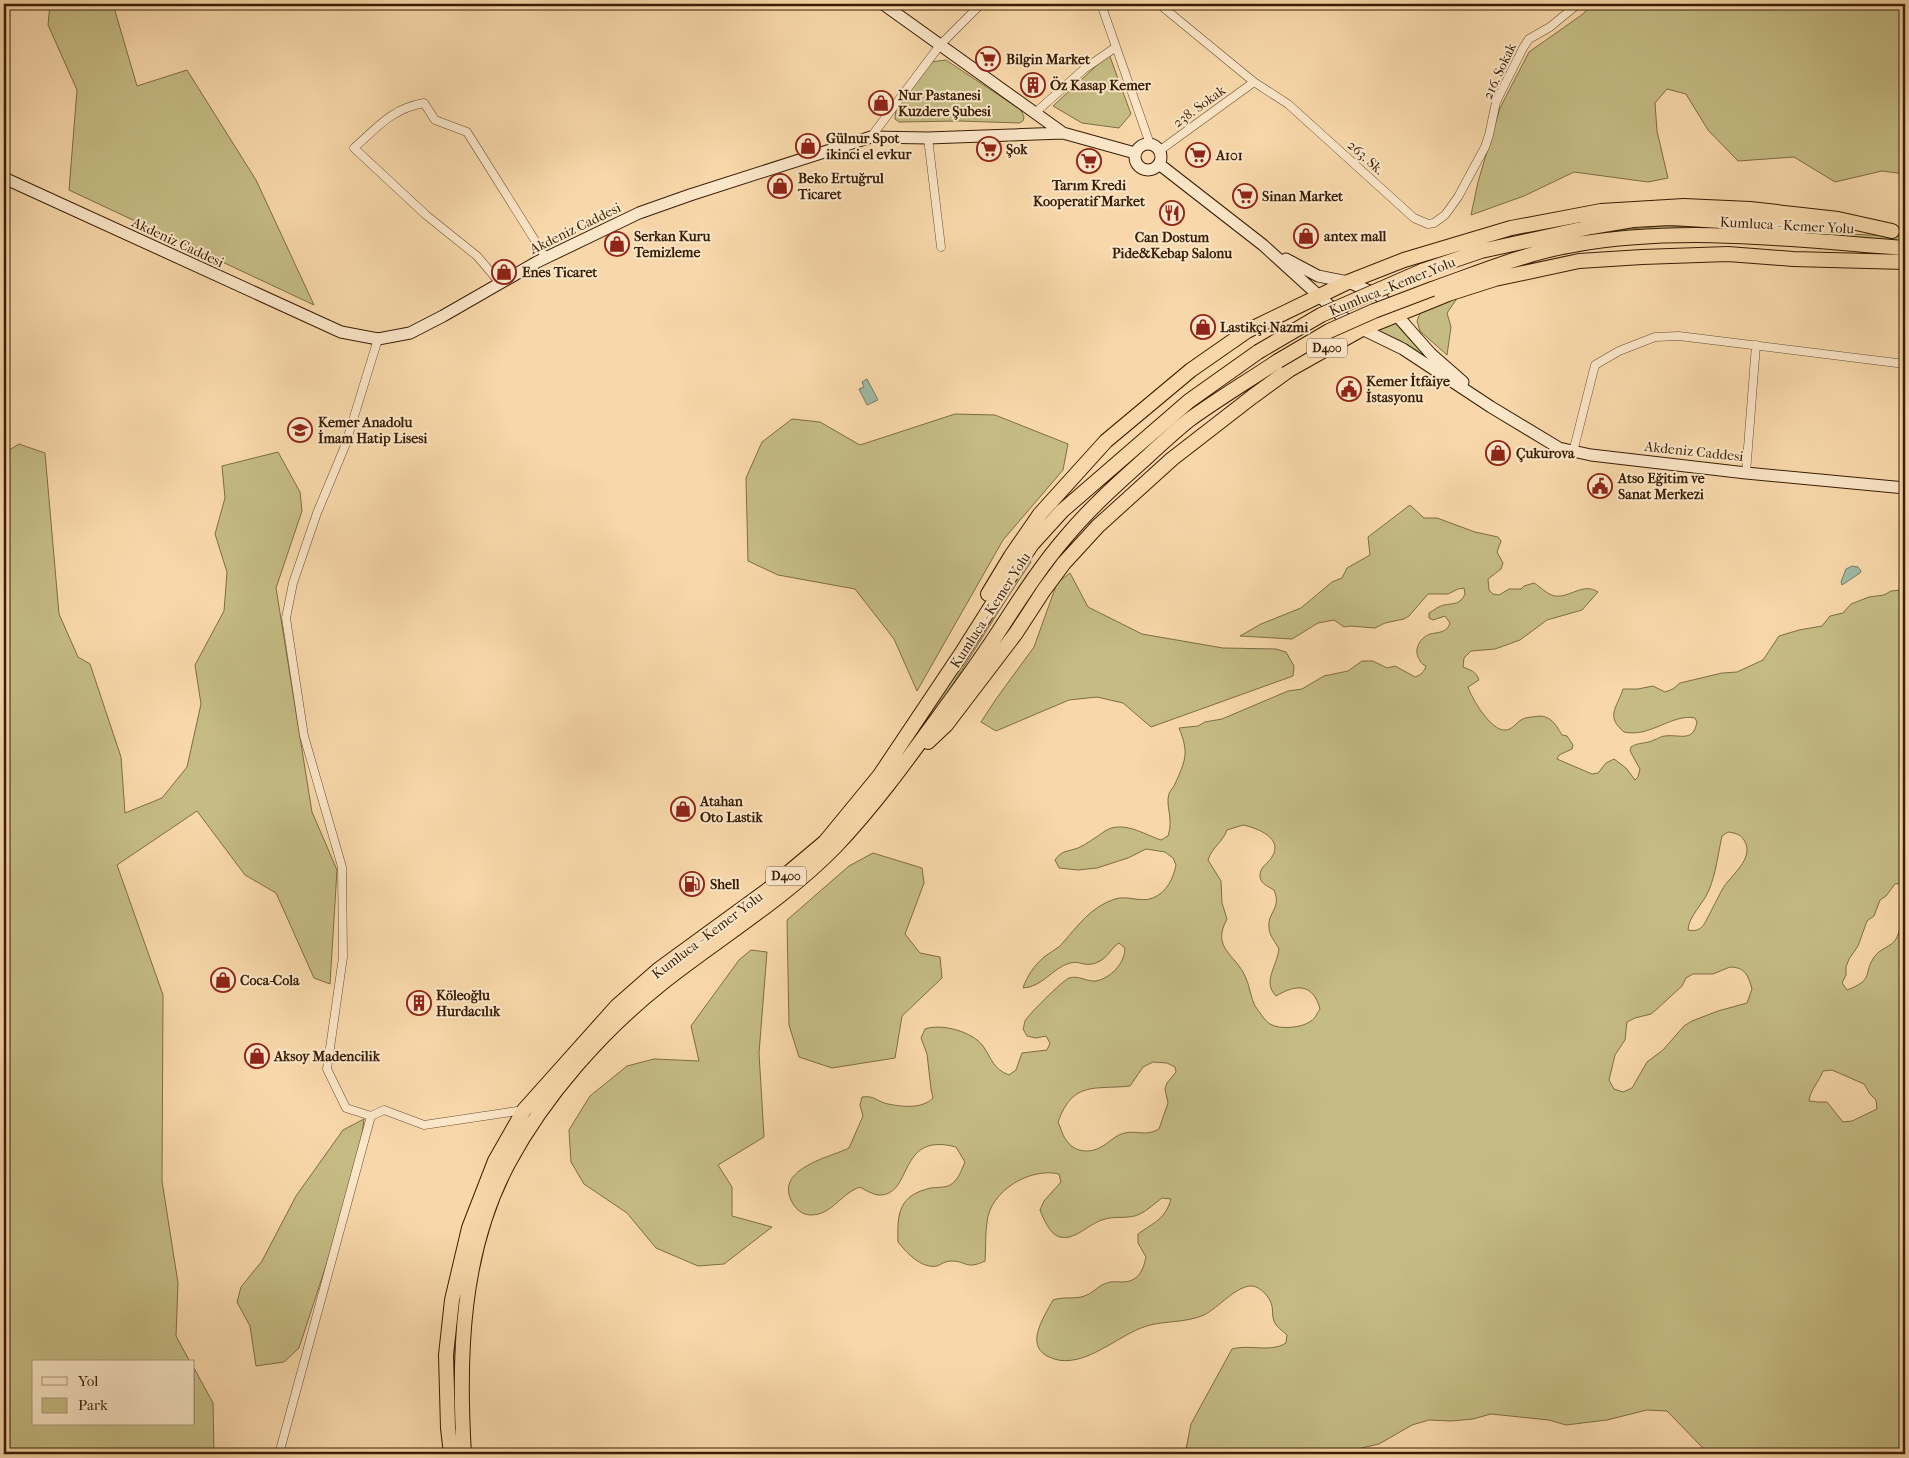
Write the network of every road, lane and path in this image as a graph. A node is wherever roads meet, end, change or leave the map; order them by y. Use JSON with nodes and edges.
{"nodes":[{"id":1,"x":883,"y":4,"type":"edge"},
{"id":2,"x":981,"y":4,"type":"edge"},
{"id":3,"x":1101,"y":4,"type":"edge"},
{"id":4,"x":1578,"y":4,"type":"edge"},
{"id":5,"x":1165,"y":5,"type":"edge"},
{"id":6,"x":940,"y":45,"type":"junction"},
{"id":7,"x":1116,"y":47,"type":"junction"},
{"id":8,"x":1254,"y":82,"type":"junction"},
{"id":9,"x":1035,"y":113,"type":"junction"},
{"id":10,"x":1063,"y":133,"type":"junction"},
{"id":11,"x":871,"y":137,"type":"junction"},
{"id":12,"x":928,"y":138,"type":"junction"},
{"id":13,"x":1155,"y":148,"type":"junction"},
{"id":14,"x":1135,"y":153,"type":"junction"},
{"id":15,"x":1159,"y":164,"type":"junction"},
{"id":16,"x":4,"y":178,"type":"edge"},
{"id":17,"x":1458,"y":197,"type":"joint"},
{"id":18,"x":1899,"y":231,"type":"edge"},
{"id":19,"x":1263,"y":244,"type":"junction"},
{"id":20,"x":941,"y":247,"type":"dead end"},
{"id":21,"x":1905,"y":248,"type":"edge"},
{"id":22,"x":546,"y":258,"type":"junction"},
{"id":23,"x":1905,"y":262,"type":"edge"},
{"id":24,"x":1348,"y":282,"type":"junction"},
{"id":25,"x":500,"y":283,"type":"junction"},
{"id":26,"x":1318,"y":296,"type":"junction"},
{"id":27,"x":1396,"y":314,"type":"junction"},
{"id":28,"x":1362,"y":329,"type":"junction"},
{"id":29,"x":378,"y":339,"type":"junction"},
{"id":30,"x":1756,"y":345,"type":"junction"},
{"id":31,"x":1905,"y":364,"type":"edge"},
{"id":32,"x":1491,"y":407,"type":"junction"},
{"id":33,"x":1573,"y":452,"type":"junction"},
{"id":34,"x":1746,"y":472,"type":"junction"},
{"id":35,"x":1905,"y":488,"type":"edge"},
{"id":36,"x":926,"y":707,"type":"junction"},
{"id":37,"x":907,"y":761,"type":"junction"},
{"id":38,"x":524,"y":1110,"type":"junction"},
{"id":39,"x":371,"y":1116,"type":"junction"},
{"id":40,"x":279,"y":1454,"type":"edge"},
{"id":41,"x":451,"y":1454,"type":"edge"},
{"id":42,"x":464,"y":1454,"type":"edge"}],
"edges":[{"from":1,"to":6,"type":"street"},
{"from":2,"to":6,"type":"street"},
{"from":3,"to":7,"type":"street"},
{"from":4,"to":17,"type":"street","name":"216. Sokak"},
{"from":5,"to":8,"type":"street","name":"263. Sk."},
{"from":6,"to":9,"type":"street"},
{"from":6,"to":11,"type":"street"},
{"from":7,"to":9,"type":"street"},
{"from":7,"to":13,"type":"street"},
{"from":8,"to":13,"type":"street","name":"238. Sokak"},
{"from":8,"to":17,"type":"street","name":"263. Sk."},
{"from":9,"to":10,"type":"street"},
{"from":10,"to":12,"type":"street","name":"Akdeniz Caddesi"},
{"from":10,"to":14,"type":"street","name":"Akdeniz Caddesi"},
{"from":11,"to":12,"type":"street","name":"Akdeniz Caddesi"},
{"from":11,"to":22,"type":"street","name":"Akdeniz Caddesi"},
{"from":12,"to":20,"type":"street"},
{"from":13,"to":14,"type":"street"},
{"from":13,"to":15,"type":"street"},
{"from":14,"to":15,"type":"street"},
{"from":15,"to":19,"type":"street","name":"Akdeniz Caddesi"},
{"from":16,"to":29,"type":"street","name":"Akdeniz Caddesi"},
{"from":18,"to":24,"type":"highway"},
{"from":18,"to":36,"type":"highway","name":"Kumluca - Kemer Yolu","number":"D400","bridge":true},
{"from":19,"to":24,"type":"street","name":"Akdeniz Caddesi"},
{"from":19,"to":26,"type":"street","name":"Akdeniz Caddesi"},
{"from":21,"to":37,"type":"highway","name":"Kumluca - Kemer Yolu","number":"D400","bridge":true},
{"from":22,"to":25,"type":"street","name":"Akdeniz Caddesi"},
{"from":22,"to":25,"type":"street"},
{"from":23,"to":27,"type":"highway","name":"Kumluca - Kemer Yolu","number":"D400"},
{"from":24,"to":26,"type":"highway"},
{"from":24,"to":27,"type":"street","name":"Akdeniz Caddesi"},
{"from":25,"to":29,"type":"street","name":"Akdeniz Caddesi"},
{"from":26,"to":28,"type":"street","name":"Akdeniz Caddesi"},
{"from":26,"to":36,"type":"highway"},
{"from":27,"to":28,"type":"highway","name":"Kumluca - Kemer Yolu","number":"D400"},
{"from":27,"to":32,"type":"street","name":"Akdeniz Caddesi"},
{"from":28,"to":32,"type":"street","name":"Akdeniz Caddesi"},
{"from":28,"to":37,"type":"highway","name":"Kumluca - Kemer Yolu","number":"D400"},
{"from":29,"to":39,"type":"street"},
{"from":30,"to":31,"type":"street"},
{"from":30,"to":33,"type":"street"},
{"from":30,"to":34,"type":"street"},
{"from":32,"to":33,"type":"street","name":"Akdeniz Caddesi"},
{"from":33,"to":34,"type":"street","name":"Akdeniz Caddesi"},
{"from":34,"to":35,"type":"street","name":"Akdeniz Caddesi"},
{"from":36,"to":38,"type":"highway","name":"Kumluca - Kemer Yolu","number":"D400"},
{"from":37,"to":42,"type":"highway","name":"Kumluca - Kemer Yolu","number":"D400"},
{"from":38,"to":39,"type":"street"},
{"from":38,"to":41,"type":"highway","name":"Kumluca - Kemer Yolu","number":"D400"},
{"from":39,"to":40,"type":"street"}]}
